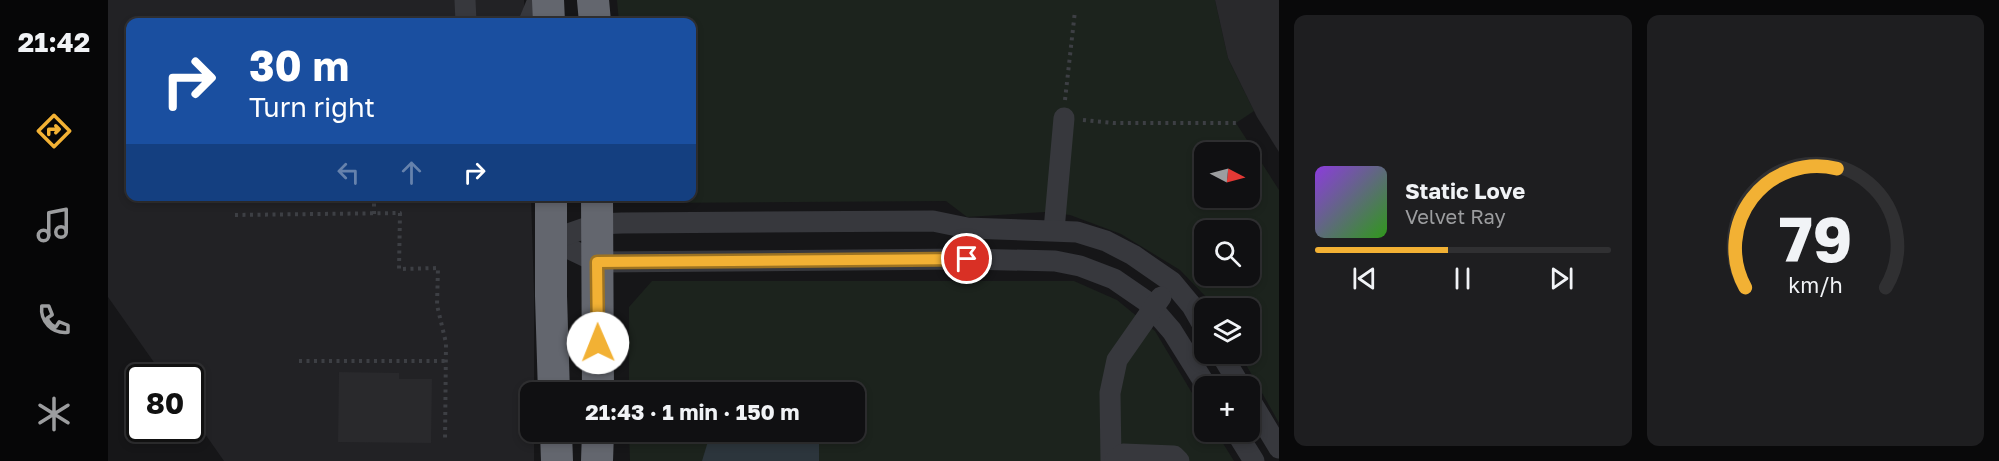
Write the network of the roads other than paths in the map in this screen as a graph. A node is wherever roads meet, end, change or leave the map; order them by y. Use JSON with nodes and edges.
{"nodes":[{"id":1,"x":465,"y":0,"type":"edge"},
{"id":2,"x":538,"y":0,"type":"edge"},
{"id":3,"x":548,"y":0,"type":"edge"},
{"id":4,"x":593,"y":0,"type":"edge"},
{"id":5,"x":466,"y":18,"type":"edge"},
{"id":6,"x":531,"y":18,"type":"edge"},
{"id":7,"x":549,"y":18,"type":"edge"},
{"id":8,"x":594,"y":18,"type":"edge"},
{"id":9,"x":1064,"y":117,"type":"road end"},
{"id":10,"x":551,"y":201,"type":"edge"},
{"id":11,"x":597,"y":210,"type":"edge"},
{"id":12,"x":1053,"y":230,"type":"junction"},
{"id":13,"x":551,"y":240,"type":"junction"},
{"id":14,"x":597,"y":262,"type":"junction"},
{"id":15,"x":1172,"y":282,"type":"junction"},
{"id":16,"x":1153,"y":308,"type":"junction"},
{"id":17,"x":1194,"y":310,"type":"edge"},
{"id":18,"x":1200,"y":376,"type":"edge"},
{"id":19,"x":554,"y":382,"type":"edge"},
{"id":20,"x":598,"y":382,"type":"edge"},
{"id":21,"x":1260,"y":417,"type":"edge"},
{"id":22,"x":556,"y":442,"type":"edge"},
{"id":23,"x":598,"y":442,"type":"edge"},
{"id":24,"x":1242,"y":442,"type":"edge"},
{"id":25,"x":1279,"y":448,"type":"edge"},
{"id":26,"x":557,"y":461,"type":"edge"},
{"id":27,"x":597,"y":461,"type":"edge"},
{"id":28,"x":1113,"y":461,"type":"edge"},
{"id":29,"x":1179,"y":461,"type":"edge"},
{"id":30,"x":1254,"y":461,"type":"edge"}],
"edges":[{"from":1,"to":5,"type":"lane"},
{"from":2,"to":6,"type":"lane"},
{"from":3,"to":7,"type":"highway"},
{"from":4,"to":8,"type":"highway"},
{"from":9,"to":12,"type":"lane"},
{"from":10,"to":13,"type":"highway"},
{"from":11,"to":12,"type":"lane"},
{"from":11,"to":13,"type":"lane"},
{"from":11,"to":14,"type":"highway"},
{"from":12,"to":15,"type":"lane"},
{"from":13,"to":14,"type":"lane"},
{"from":13,"to":19,"type":"highway"},
{"from":14,"to":16,"type":"lane"},
{"from":14,"to":20,"type":"highway"},
{"from":15,"to":16,"type":"lane"},
{"from":15,"to":17,"type":"lane"},
{"from":16,"to":18,"type":"lane"},
{"from":16,"to":28,"type":"lane"},
{"from":21,"to":25,"type":"lane"},
{"from":22,"to":26,"type":"highway"},
{"from":23,"to":27,"type":"highway"},
{"from":24,"to":30,"type":"lane"},
{"from":28,"to":29,"type":"lane"}]}
